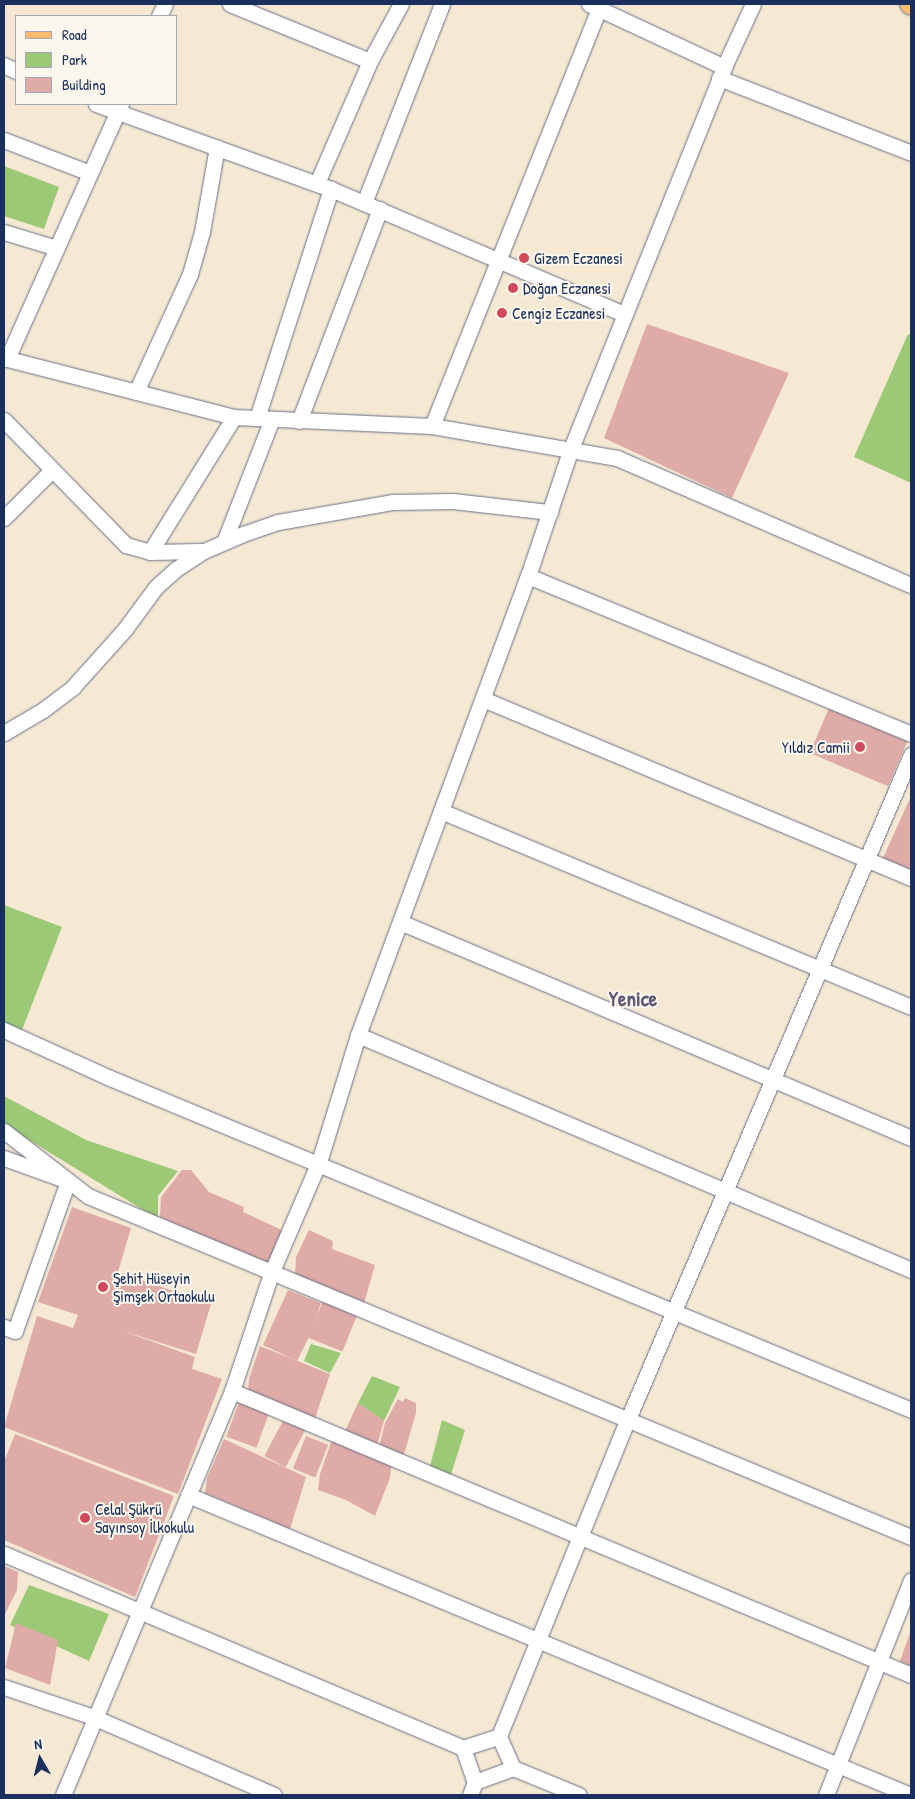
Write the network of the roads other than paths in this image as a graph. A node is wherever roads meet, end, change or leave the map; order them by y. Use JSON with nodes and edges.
{"nodes":[{"id":1,"x":230,"y":4,"type":"edge"},
{"id":2,"x":401,"y":4,"type":"edge"},
{"id":3,"x":442,"y":4,"type":"edge"},
{"id":4,"x":753,"y":4,"type":"edge"},
{"id":5,"x":594,"y":7,"type":"edge"},
{"id":6,"x":370,"y":61,"type":"junction"},
{"id":7,"x":721,"y":72,"type":"junction"},
{"id":8,"x":102,"y":105,"type":"edge"},
{"id":9,"x":119,"y":108,"type":"edge"},
{"id":10,"x":4,"y":140,"type":"edge"},
{"id":11,"x":218,"y":147,"type":"junction"},
{"id":12,"x":911,"y":153,"type":"edge"},
{"id":13,"x":90,"y":173,"type":"junction"},
{"id":14,"x":316,"y":183,"type":"junction"},
{"id":15,"x":332,"y":188,"type":"junction"},
{"id":16,"x":364,"y":203,"type":"junction"},
{"id":17,"x":380,"y":209,"type":"junction"},
{"id":18,"x":4,"y":232,"type":"edge"},
{"id":19,"x":56,"y":248,"type":"junction"},
{"id":20,"x":498,"y":260,"type":"junction"},
{"id":21,"x":624,"y":314,"type":"junction"},
{"id":22,"x":5,"y":359,"type":"edge"},
{"id":23,"x":136,"y":392,"type":"junction"},
{"id":24,"x":234,"y":417,"type":"junction"},
{"id":25,"x":264,"y":419,"type":"junction"},
{"id":26,"x":4,"y":420,"type":"edge"},
{"id":27,"x":299,"y":421,"type":"junction"},
{"id":28,"x":432,"y":426,"type":"junction"},
{"id":29,"x":570,"y":452,"type":"junction"},
{"id":30,"x":51,"y":470,"type":"junction"},
{"id":31,"x":550,"y":512,"type":"junction"},
{"id":32,"x":4,"y":518,"type":"edge"},
{"id":33,"x":224,"y":542,"type":"junction"},
{"id":34,"x":204,"y":551,"type":"junction"},
{"id":35,"x":150,"y":552,"type":"junction"},
{"id":36,"x":528,"y":576,"type":"junction"},
{"id":37,"x":911,"y":585,"type":"edge"},
{"id":38,"x":483,"y":699,"type":"junction"},
{"id":39,"x":4,"y":733,"type":"edge"},
{"id":40,"x":911,"y":734,"type":"edge"},
{"id":41,"x":911,"y":755,"type":"edge"},
{"id":42,"x":441,"y":811,"type":"junction"},
{"id":43,"x":867,"y":860,"type":"junction"},
{"id":44,"x":911,"y":878,"type":"edge"},
{"id":45,"x":400,"y":922,"type":"junction"},
{"id":46,"x":820,"y":969,"type":"junction"},
{"id":47,"x":911,"y":1007,"type":"edge"},
{"id":48,"x":4,"y":1030,"type":"edge"},
{"id":49,"x":358,"y":1035,"type":"junction"},
{"id":50,"x":773,"y":1078,"type":"junction"},
{"id":51,"x":4,"y":1131,"type":"edge"},
{"id":52,"x":911,"y":1138,"type":"edge"},
{"id":53,"x":4,"y":1158,"type":"edge"},
{"id":54,"x":319,"y":1162,"type":"junction"},
{"id":55,"x":68,"y":1181,"type":"junction"},
{"id":56,"x":725,"y":1191,"type":"junction"},
{"id":57,"x":911,"y":1270,"type":"edge"},
{"id":58,"x":272,"y":1271,"type":"junction"},
{"id":59,"x":674,"y":1311,"type":"junction"},
{"id":60,"x":4,"y":1327,"type":"edge"},
{"id":61,"x":232,"y":1391,"type":"junction"},
{"id":62,"x":911,"y":1410,"type":"edge"},
{"id":63,"x":628,"y":1418,"type":"junction"},
{"id":64,"x":188,"y":1494,"type":"junction"},
{"id":65,"x":911,"y":1537,"type":"edge"},
{"id":66,"x":580,"y":1538,"type":"junction"},
{"id":67,"x":4,"y":1554,"type":"edge"},
{"id":68,"x":911,"y":1580,"type":"edge"},
{"id":69,"x":140,"y":1610,"type":"junction"},
{"id":70,"x":538,"y":1640,"type":"junction"},
{"id":71,"x":879,"y":1662,"type":"junction"},
{"id":72,"x":911,"y":1675,"type":"edge"},
{"id":73,"x":4,"y":1688,"type":"edge"},
{"id":74,"x":93,"y":1717,"type":"junction"},
{"id":75,"x":499,"y":1736,"type":"junction"},
{"id":76,"x":463,"y":1748,"type":"junction"},
{"id":77,"x":838,"y":1765,"type":"junction"},
{"id":78,"x":513,"y":1768,"type":"junction"},
{"id":79,"x":472,"y":1789,"type":"edge"},
{"id":80,"x":63,"y":1795,"type":"edge"},
{"id":81,"x":274,"y":1795,"type":"edge"},
{"id":82,"x":578,"y":1795,"type":"edge"},
{"id":83,"x":826,"y":1795,"type":"edge"},
{"id":84,"x":910,"y":1795,"type":"edge"}],
"edges":[{"from":1,"to":6,"type":"street"},
{"from":2,"to":6,"type":"street"},
{"from":3,"to":16,"type":"street"},
{"from":4,"to":7,"type":"street"},
{"from":5,"to":7,"type":"street"},
{"from":5,"to":20,"type":"street"},
{"from":6,"to":14,"type":"street"},
{"from":7,"to":12,"type":"street"},
{"from":7,"to":21,"type":"street"},
{"from":8,"to":9,"type":"street"},
{"from":9,"to":11,"type":"street"},
{"from":9,"to":13,"type":"street"},
{"from":10,"to":13,"type":"street"},
{"from":11,"to":14,"type":"street"},
{"from":11,"to":23,"type":"street"},
{"from":13,"to":19,"type":"street"},
{"from":14,"to":15,"type":"street"},
{"from":15,"to":16,"type":"street"},
{"from":15,"to":25,"type":"street"},
{"from":16,"to":17,"type":"street"},
{"from":17,"to":20,"type":"street"},
{"from":17,"to":27,"type":"street"},
{"from":18,"to":19,"type":"street"},
{"from":19,"to":22,"type":"street"},
{"from":20,"to":21,"type":"street"},
{"from":20,"to":28,"type":"street"},
{"from":21,"to":29,"type":"street"},
{"from":22,"to":23,"type":"street"},
{"from":23,"to":24,"type":"street"},
{"from":24,"to":25,"type":"street"},
{"from":24,"to":35,"type":"street"},
{"from":25,"to":27,"type":"street"},
{"from":25,"to":33,"type":"street"},
{"from":26,"to":30,"type":"street"},
{"from":27,"to":28,"type":"street"},
{"from":28,"to":29,"type":"street"},
{"from":29,"to":31,"type":"street"},
{"from":29,"to":37,"type":"street"},
{"from":30,"to":32,"type":"street"},
{"from":30,"to":35,"type":"street"},
{"from":31,"to":33,"type":"street"},
{"from":31,"to":36,"type":"street"},
{"from":33,"to":34,"type":"street"},
{"from":34,"to":35,"type":"street"},
{"from":34,"to":39,"type":"street"},
{"from":36,"to":38,"type":"street"},
{"from":36,"to":40,"type":"street"},
{"from":38,"to":42,"type":"street"},
{"from":38,"to":43,"type":"street"},
{"from":41,"to":43,"type":"street"},
{"from":42,"to":45,"type":"street"},
{"from":42,"to":46,"type":"street"},
{"from":43,"to":44,"type":"street"},
{"from":43,"to":46,"type":"street"},
{"from":45,"to":49,"type":"street"},
{"from":45,"to":50,"type":"street"},
{"from":46,"to":47,"type":"street"},
{"from":46,"to":50,"type":"street"},
{"from":48,"to":54,"type":"street"},
{"from":49,"to":54,"type":"street"},
{"from":49,"to":56,"type":"street"},
{"from":50,"to":52,"type":"street"},
{"from":50,"to":56,"type":"street"},
{"from":51,"to":55,"type":"street"},
{"from":53,"to":55,"type":"street"},
{"from":54,"to":58,"type":"street"},
{"from":54,"to":59,"type":"street"},
{"from":55,"to":58,"type":"street"},
{"from":55,"to":60,"type":"street"},
{"from":56,"to":57,"type":"street"},
{"from":56,"to":59,"type":"street"},
{"from":58,"to":61,"type":"street"},
{"from":58,"to":63,"type":"street"},
{"from":59,"to":62,"type":"street"},
{"from":59,"to":63,"type":"street"},
{"from":61,"to":64,"type":"street"},
{"from":61,"to":66,"type":"street"},
{"from":63,"to":65,"type":"street"},
{"from":63,"to":66,"type":"street"},
{"from":64,"to":69,"type":"street"},
{"from":64,"to":70,"type":"street"},
{"from":66,"to":70,"type":"street"},
{"from":66,"to":71,"type":"street"},
{"from":67,"to":69,"type":"street"},
{"from":68,"to":71,"type":"street"},
{"from":69,"to":74,"type":"street"},
{"from":69,"to":76,"type":"street"},
{"from":70,"to":75,"type":"street"},
{"from":70,"to":77,"type":"street"},
{"from":71,"to":72,"type":"street"},
{"from":71,"to":77,"type":"street"},
{"from":73,"to":74,"type":"street"},
{"from":74,"to":80,"type":"street"},
{"from":74,"to":81,"type":"street"},
{"from":75,"to":76,"type":"street"},
{"from":75,"to":78,"type":"street"},
{"from":76,"to":79,"type":"street"},
{"from":77,"to":83,"type":"street"},
{"from":77,"to":84,"type":"street"},
{"from":78,"to":79,"type":"street"},
{"from":78,"to":82,"type":"street"}]}
